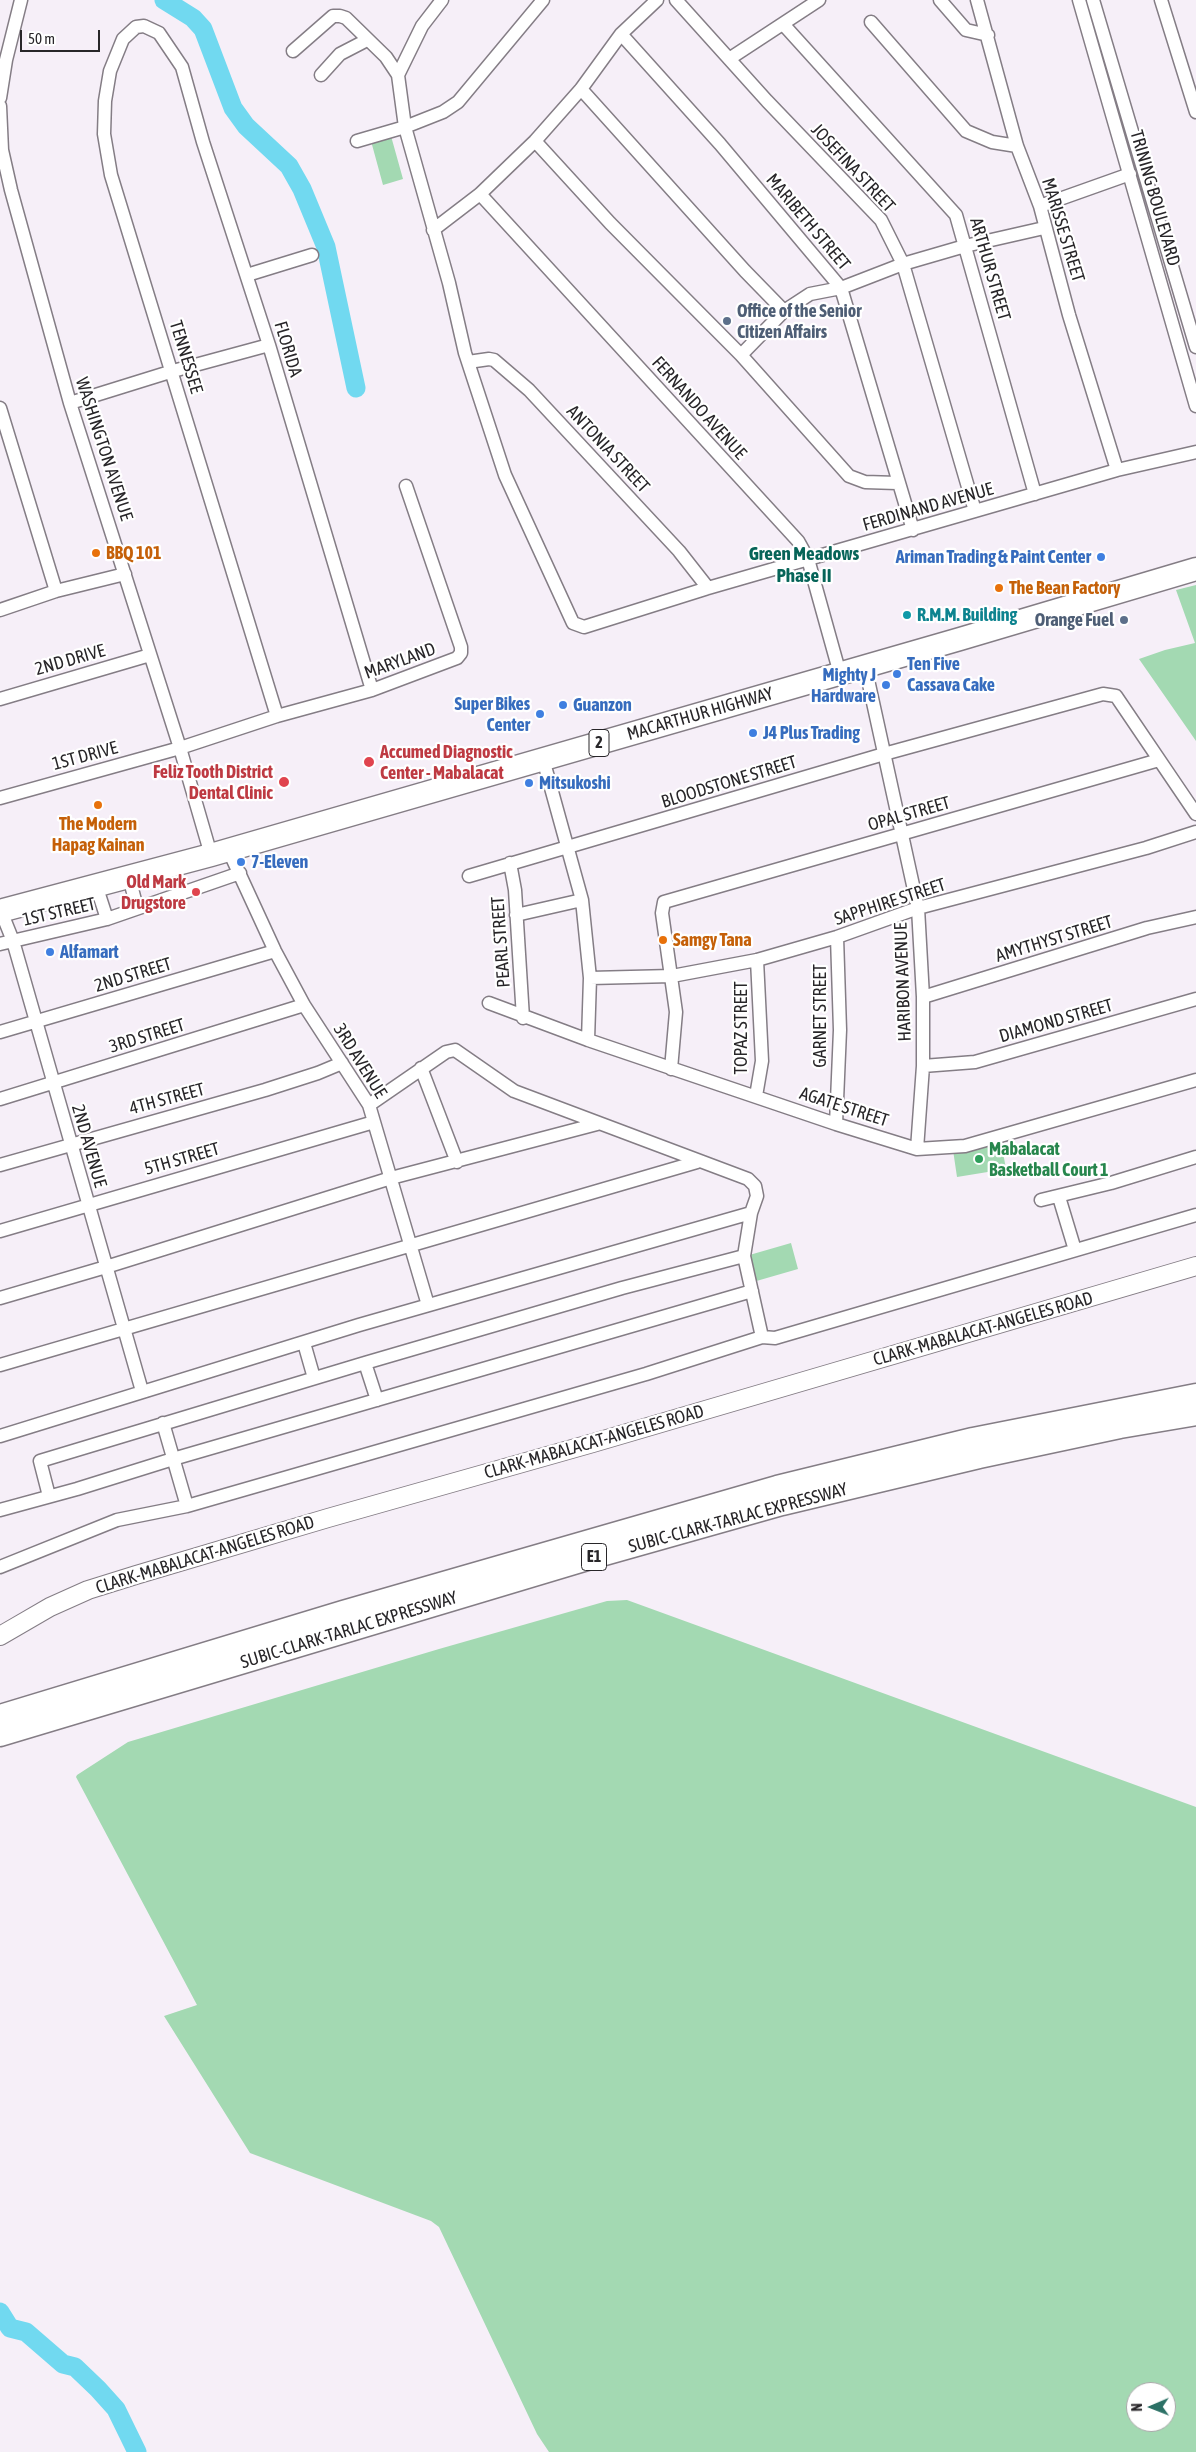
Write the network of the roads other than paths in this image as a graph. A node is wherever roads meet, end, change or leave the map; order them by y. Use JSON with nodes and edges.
{"nodes":[{"id":1,"x":21,"y":0,"type":"edge"},
{"id":2,"x":442,"y":0,"type":"edge"},
{"id":3,"x":543,"y":0,"type":"edge"},
{"id":4,"x":657,"y":0,"type":"edge"},
{"id":5,"x":676,"y":0,"type":"edge"},
{"id":6,"x":819,"y":0,"type":"edge"},
{"id":7,"x":940,"y":0,"type":"edge"},
{"id":8,"x":977,"y":0,"type":"edge"},
{"id":9,"x":1079,"y":0,"type":"edge"},
{"id":10,"x":1093,"y":0,"type":"edge"},
{"id":11,"x":1161,"y":0,"type":"edge"},
{"id":12,"x":871,"y":22,"type":"dead end"},
{"id":13,"x":783,"y":24,"type":"junction"},
{"id":14,"x":152,"y":29,"type":"joint"},
{"id":15,"x":621,"y":34,"type":"junction"},
{"id":16,"x":988,"y":35,"type":"junction"},
{"id":17,"x":368,"y":40,"type":"junction"},
{"id":18,"x":293,"y":51,"type":"dead end"},
{"id":19,"x":729,"y":59,"type":"junction"},
{"id":20,"x":321,"y":75,"type":"dead end"},
{"id":21,"x":398,"y":75,"type":"junction"},
{"id":22,"x":581,"y":89,"type":"junction"},
{"id":23,"x":0,"y":98,"type":"edge"},
{"id":24,"x":0,"y":106,"type":"edge"},
{"id":25,"x":1196,"y":112,"type":"edge"},
{"id":26,"x":405,"y":127,"type":"junction"},
{"id":27,"x":358,"y":141,"type":"dead end"},
{"id":28,"x":535,"y":141,"type":"junction"},
{"id":29,"x":1017,"y":146,"type":"junction"},
{"id":30,"x":1140,"y":160,"type":"junction"},
{"id":31,"x":1128,"y":169,"type":"junction"},
{"id":32,"x":480,"y":194,"type":"junction"},
{"id":33,"x":1040,"y":206,"type":"junction"},
{"id":34,"x":1044,"y":228,"type":"junction"},
{"id":35,"x":432,"y":230,"type":"junction"},
{"id":36,"x":1158,"y":245,"type":"junction"},
{"id":37,"x":965,"y":246,"type":"junction"},
{"id":38,"x":312,"y":255,"type":"dead end"},
{"id":39,"x":903,"y":264,"type":"junction"},
{"id":40,"x":246,"y":275,"type":"junction"},
{"id":41,"x":840,"y":288,"type":"junction"},
{"id":42,"x":784,"y":311,"type":"junction"},
{"id":43,"x":1177,"y":342,"type":"junction"},
{"id":44,"x":1194,"y":342,"type":"edge"},
{"id":45,"x":269,"y":345,"type":"junction"},
{"id":46,"x":741,"y":354,"type":"junction"},
{"id":47,"x":468,"y":362,"type":"junction"},
{"id":48,"x":173,"y":371,"type":"junction"},
{"id":49,"x":70,"y":403,"type":"junction"},
{"id":50,"x":1196,"y":406,"type":"edge"},
{"id":51,"x":0,"y":408,"type":"edge"},
{"id":52,"x":1196,"y":452,"type":"edge"},
{"id":53,"x":1117,"y":470,"type":"junction"},
{"id":54,"x":897,"y":483,"type":"junction"},
{"id":55,"x":406,"y":486,"type":"dead end"},
{"id":56,"x":1035,"y":494,"type":"junction"},
{"id":57,"x":975,"y":512,"type":"junction"},
{"id":58,"x":913,"y":530,"type":"junction"},
{"id":59,"x":808,"y":559,"type":"junction"},
{"id":60,"x":1196,"y":569,"type":"edge"},
{"id":61,"x":125,"y":574,"type":"junction"},
{"id":62,"x":708,"y":588,"type":"junction"},
{"id":63,"x":56,"y":591,"type":"junction"},
{"id":64,"x":0,"y":610,"type":"edge"},
{"id":65,"x":150,"y":655,"type":"junction"},
{"id":66,"x":854,"y":669,"type":"junction"},
{"id":67,"x":372,"y":690,"type":"junction"},
{"id":68,"x":0,"y":699,"type":"edge"},
{"id":69,"x":277,"y":716,"type":"junction"},
{"id":70,"x":180,"y":748,"type":"junction"},
{"id":71,"x":884,"y":754,"type":"junction"},
{"id":72,"x":543,"y":759,"type":"junction"},
{"id":73,"x":1159,"y":760,"type":"junction"},
{"id":74,"x":0,"y":798,"type":"edge"},
{"id":75,"x":1196,"y":814,"type":"edge"},
{"id":76,"x":1196,"y":832,"type":"edge"},
{"id":77,"x":902,"y":834,"type":"junction"},
{"id":78,"x":568,"y":848,"type":"junction"},
{"id":79,"x":219,"y":852,"type":"junction"},
{"id":80,"x":510,"y":863,"type":"junction"},
{"id":81,"x":240,"y":873,"type":"junction"},
{"id":82,"x":129,"y":876,"type":"junction"},
{"id":83,"x":469,"y":876,"type":"dead end"},
{"id":84,"x":96,"y":885,"type":"junction"},
{"id":85,"x":582,"y":900,"type":"junction"},
{"id":86,"x":137,"y":908,"type":"junction"},
{"id":87,"x":918,"y":908,"type":"junction"},
{"id":88,"x":0,"y":911,"type":"edge"},
{"id":89,"x":516,"y":915,"type":"junction"},
{"id":90,"x":1196,"y":917,"type":"edge"},
{"id":91,"x":107,"y":919,"type":"junction"},
{"id":92,"x":836,"y":937,"type":"junction"},
{"id":93,"x":13,"y":941,"type":"junction"},
{"id":94,"x":0,"y":944,"type":"edge"},
{"id":95,"x":275,"y":951,"type":"junction"},
{"id":96,"x":757,"y":960,"type":"junction"},
{"id":97,"x":672,"y":976,"type":"junction"},
{"id":98,"x":590,"y":978,"type":"junction"},
{"id":99,"x":923,"y":997,"type":"junction"},
{"id":100,"x":1196,"y":999,"type":"edge"},
{"id":101,"x":488,"y":1003,"type":"dead end"},
{"id":102,"x":304,"y":1005,"type":"junction"},
{"id":103,"x":523,"y":1018,"type":"junction"},
{"id":104,"x":35,"y":1022,"type":"junction"},
{"id":105,"x":0,"y":1032,"type":"edge"},
{"id":106,"x":588,"y":1040,"type":"junction"},
{"id":107,"x":342,"y":1063,"type":"junction"},
{"id":108,"x":923,"y":1066,"type":"junction"},
{"id":109,"x":421,"y":1068,"type":"junction"},
{"id":110,"x":671,"y":1069,"type":"junction"},
{"id":111,"x":1196,"y":1080,"type":"edge"},
{"id":112,"x":52,"y":1083,"type":"junction"},
{"id":113,"x":756,"y":1096,"type":"junction"},
{"id":114,"x":0,"y":1099,"type":"edge"},
{"id":115,"x":369,"y":1105,"type":"junction"},
{"id":116,"x":374,"y":1122,"type":"junction"},
{"id":117,"x":597,"y":1124,"type":"junction"},
{"id":118,"x":836,"y":1124,"type":"junction"},
{"id":119,"x":70,"y":1143,"type":"junction"},
{"id":120,"x":917,"y":1149,"type":"junction"},
{"id":121,"x":1196,"y":1157,"type":"edge"},
{"id":122,"x":458,"y":1162,"type":"junction"},
{"id":123,"x":697,"y":1162,"type":"junction"},
{"id":124,"x":0,"y":1165,"type":"edge"},
{"id":125,"x":391,"y":1178,"type":"junction"},
{"id":126,"x":1059,"y":1197,"type":"junction"},
{"id":127,"x":1041,"y":1200,"type":"dead end"},
{"id":128,"x":87,"y":1205,"type":"junction"},
{"id":129,"x":751,"y":1213,"type":"junction"},
{"id":130,"x":1196,"y":1215,"type":"edge"},
{"id":131,"x":0,"y":1231,"type":"edge"},
{"id":132,"x":411,"y":1246,"type":"junction"},
{"id":133,"x":1075,"y":1250,"type":"junction"},
{"id":134,"x":744,"y":1256,"type":"junction"},
{"id":135,"x":1196,"y":1266,"type":"edge"},
{"id":136,"x":106,"y":1268,"type":"junction"},
{"id":137,"x":752,"y":1291,"type":"junction"},
{"id":138,"x":0,"y":1298,"type":"edge"},
{"id":139,"x":428,"y":1305,"type":"junction"},
{"id":140,"x":123,"y":1328,"type":"junction"},
{"id":141,"x":762,"y":1337,"type":"junction"},
{"id":142,"x":304,"y":1343,"type":"junction"},
{"id":143,"x":365,"y":1363,"type":"junction"},
{"id":144,"x":0,"y":1365,"type":"edge"},
{"id":145,"x":314,"y":1378,"type":"junction"},
{"id":146,"x":142,"y":1391,"type":"junction"},
{"id":147,"x":1196,"y":1395,"type":"edge"},
{"id":148,"x":377,"y":1400,"type":"junction"},
{"id":149,"x":1196,"y":1414,"type":"edge"},
{"id":150,"x":163,"y":1423,"type":"junction"},
{"id":151,"x":0,"y":1436,"type":"edge"},
{"id":152,"x":173,"y":1459,"type":"junction"},
{"id":153,"x":49,"y":1496,"type":"junction"},
{"id":154,"x":187,"y":1506,"type":"junction"},
{"id":155,"x":0,"y":1510,"type":"edge"},
{"id":156,"x":0,"y":1567,"type":"edge"},
{"id":157,"x":0,"y":1636,"type":"edge"},
{"id":158,"x":0,"y":1716,"type":"edge"},
{"id":159,"x":0,"y":1735,"type":"edge"}],
"edges":[{"from":1,"to":23,"type":"street"},
{"from":2,"to":21,"type":"street"},
{"from":3,"to":26,"type":"street"},
{"from":4,"to":15,"type":"street"},
{"from":5,"to":19,"type":"street","name":"JOSEFINA STREET"},
{"from":6,"to":13,"type":"street"},
{"from":7,"to":16,"type":"street"},
{"from":8,"to":16,"type":"street","name":"MARISSE STREET"},
{"from":9,"to":31,"type":"street","name":"TRINING BOULEVARD"},
{"from":10,"to":30,"type":"street","name":"TRINING BOULEVARD"},
{"from":11,"to":25,"type":"street"},
{"from":12,"to":29,"type":"street"},
{"from":13,"to":19,"type":"street"},
{"from":13,"to":37,"type":"street","name":"ARTHUR STREET"},
{"from":14,"to":40,"type":"street","name":"FLORIDA"},
{"from":14,"to":48,"type":"street","name":"TENNESSEE"},
{"from":15,"to":22,"type":"street"},
{"from":15,"to":41,"type":"street","name":"MARIBETH STREET"},
{"from":16,"to":29,"type":"street","name":"MARISSE STREET"},
{"from":17,"to":18,"type":"street"},
{"from":17,"to":20,"type":"street"},
{"from":17,"to":21,"type":"street"},
{"from":19,"to":39,"type":"street","name":"JOSEFINA STREET"},
{"from":21,"to":26,"type":"street"},
{"from":22,"to":28,"type":"street"},
{"from":22,"to":42,"type":"street"},
{"from":24,"to":49,"type":"street","name":"WASHINGTON AVENUE"},
{"from":26,"to":27,"type":"street"},
{"from":26,"to":35,"type":"street"},
{"from":28,"to":32,"type":"street"},
{"from":28,"to":46,"type":"street"},
{"from":29,"to":33,"type":"street","name":"MARISSE STREET"},
{"from":30,"to":31,"type":"street"},
{"from":30,"to":36,"type":"street","name":"TRINING BOULEVARD"},
{"from":31,"to":33,"type":"street"},
{"from":31,"to":36,"type":"street","name":"TRINING BOULEVARD"},
{"from":32,"to":35,"type":"street"},
{"from":32,"to":59,"type":"street","name":"FERNANDO AVENUE"},
{"from":33,"to":34,"type":"street","name":"MARISSE STREET"},
{"from":34,"to":37,"type":"street"},
{"from":34,"to":53,"type":"street","name":"MARISSE STREET"},
{"from":35,"to":47,"type":"street"},
{"from":36,"to":43,"type":"street","name":"TRINING BOULEVARD"},
{"from":36,"to":44,"type":"street","name":"TRINING BOULEVARD"},
{"from":37,"to":39,"type":"street"},
{"from":37,"to":56,"type":"street","name":"ARTHUR STREET"},
{"from":38,"to":40,"type":"street"},
{"from":39,"to":41,"type":"street"},
{"from":39,"to":57,"type":"street","name":"JOSEFINA STREET"},
{"from":40,"to":45,"type":"street","name":"FLORIDA"},
{"from":41,"to":42,"type":"street"},
{"from":41,"to":54,"type":"street","name":"MARIBETH STREET"},
{"from":42,"to":46,"type":"street"},
{"from":43,"to":44,"type":"street"},
{"from":43,"to":50,"type":"street","name":"TRINING BOULEVARD"},
{"from":45,"to":48,"type":"street"},
{"from":45,"to":67,"type":"street","name":"FLORIDA"},
{"from":46,"to":54,"type":"street"},
{"from":47,"to":62,"type":"street","name":"ANTONIA STREET"},
{"from":47,"to":62,"type":"street","name":"FERDINAND AVENUE"},
{"from":48,"to":49,"type":"street"},
{"from":48,"to":69,"type":"street","name":"TENNESSEE"},
{"from":49,"to":61,"type":"street","name":"WASHINGTON AVENUE"},
{"from":51,"to":63,"type":"street"},
{"from":52,"to":53,"type":"street","name":"FERDINAND AVENUE"},
{"from":53,"to":56,"type":"street","name":"FERDINAND AVENUE"},
{"from":54,"to":58,"type":"street","name":"MARIBETH STREET"},
{"from":55,"to":67,"type":"street","name":"MARYLAND"},
{"from":56,"to":57,"type":"street","name":"FERDINAND AVENUE"},
{"from":57,"to":58,"type":"street","name":"FERDINAND AVENUE"},
{"from":58,"to":59,"type":"street","name":"FERDINAND AVENUE"},
{"from":59,"to":62,"type":"street","name":"FERDINAND AVENUE"},
{"from":59,"to":66,"type":"street","name":"FERNANDO AVENUE"},
{"from":60,"to":66,"type":"highway","name":"MACARTHUR HIGHWAY","number":"2"},
{"from":61,"to":63,"type":"street"},
{"from":61,"to":65,"type":"street","name":"WASHINGTON AVENUE"},
{"from":63,"to":64,"type":"street"},
{"from":65,"to":68,"type":"street","name":"2ND DRIVE"},
{"from":65,"to":70,"type":"street","name":"WASHINGTON AVENUE"},
{"from":66,"to":71,"type":"street","name":"HARIBON AVENUE"},
{"from":66,"to":72,"type":"highway","name":"MACARTHUR HIGHWAY","number":"2"},
{"from":67,"to":69,"type":"street","name":"MARYLAND"},
{"from":69,"to":70,"type":"street","name":"MARYLAND"},
{"from":70,"to":74,"type":"street","name":"1ST DRIVE"},
{"from":70,"to":79,"type":"street","name":"WASHINGTON AVENUE"},
{"from":71,"to":73,"type":"street","name":"BLOODSTONE STREET"},
{"from":71,"to":77,"type":"street","name":"HARIBON AVENUE"},
{"from":71,"to":78,"type":"street","name":"BLOODSTONE STREET"},
{"from":72,"to":78,"type":"street"},
{"from":72,"to":79,"type":"highway","name":"MACARTHUR HIGHWAY","number":"2"},
{"from":73,"to":75,"type":"street"},
{"from":73,"to":77,"type":"street","name":"OPAL STREET"},
{"from":76,"to":87,"type":"street","name":"SAPPHIRE STREET"},
{"from":77,"to":87,"type":"street","name":"HARIBON AVENUE"},
{"from":77,"to":97,"type":"street","name":"OPAL STREET"},
{"from":78,"to":80,"type":"street","name":"BLOODSTONE STREET"},
{"from":78,"to":85,"type":"street"},
{"from":79,"to":81,"type":"street","name":"3RD AVENUE"},
{"from":79,"to":82,"type":"highway","name":"MACARTHUR HIGHWAY","number":"2"},
{"from":80,"to":83,"type":"street","name":"BLOODSTONE STREET"},
{"from":80,"to":89,"type":"street","name":"PEARL STREET"},
{"from":81,"to":86,"type":"street","name":"1ST STREET"},
{"from":81,"to":95,"type":"street","name":"3RD AVENUE"},
{"from":82,"to":84,"type":"highway","name":"MACARTHUR HIGHWAY","number":"2"},
{"from":82,"to":86,"type":"street"},
{"from":84,"to":88,"type":"highway","name":"MACARTHUR HIGHWAY","number":"2"},
{"from":84,"to":91,"type":"street"},
{"from":85,"to":89,"type":"street"},
{"from":85,"to":98,"type":"street"},
{"from":86,"to":91,"type":"street","name":"1ST STREET"},
{"from":87,"to":92,"type":"street","name":"SAPPHIRE STREET"},
{"from":87,"to":99,"type":"street","name":"HARIBON AVENUE"},
{"from":88,"to":93,"type":"street","name":"2ND AVENUE"},
{"from":89,"to":103,"type":"street","name":"PEARL STREET"},
{"from":90,"to":99,"type":"street","name":"AMYTHYST STREET"},
{"from":91,"to":93,"type":"street","name":"1ST STREET"},
{"from":92,"to":96,"type":"street","name":"SAPPHIRE STREET"},
{"from":92,"to":118,"type":"street","name":"GARNET STREET"},
{"from":93,"to":94,"type":"street","name":"1ST STREET"},
{"from":93,"to":104,"type":"street","name":"2ND AVENUE"},
{"from":95,"to":102,"type":"street","name":"3RD AVENUE"},
{"from":95,"to":104,"type":"street","name":"2ND STREET"},
{"from":96,"to":97,"type":"street","name":"SAPPHIRE STREET"},
{"from":96,"to":113,"type":"street","name":"TOPAZ STREET"},
{"from":97,"to":98,"type":"street","name":"SAPPHIRE STREET"},
{"from":97,"to":110,"type":"street"},
{"from":98,"to":106,"type":"street"},
{"from":99,"to":108,"type":"street","name":"HARIBON AVENUE"},
{"from":100,"to":108,"type":"street","name":"DIAMOND STREET"},
{"from":101,"to":103,"type":"street","name":"AGATE STREET"},
{"from":102,"to":107,"type":"street","name":"3RD AVENUE"},
{"from":102,"to":112,"type":"street","name":"3RD STREET"},
{"from":103,"to":106,"type":"street","name":"AGATE STREET"},
{"from":104,"to":105,"type":"street","name":"2ND STREET"},
{"from":104,"to":112,"type":"street","name":"2ND AVENUE"},
{"from":106,"to":110,"type":"street","name":"AGATE STREET"},
{"from":107,"to":115,"type":"street","name":"3RD AVENUE"},
{"from":107,"to":119,"type":"street","name":"4TH STREET"},
{"from":108,"to":120,"type":"street","name":"HARIBON AVENUE"},
{"from":109,"to":115,"type":"street"},
{"from":109,"to":117,"type":"street"},
{"from":109,"to":122,"type":"street"},
{"from":110,"to":113,"type":"street","name":"AGATE STREET"},
{"from":111,"to":120,"type":"street","name":"AGATE STREET"},
{"from":112,"to":114,"type":"street","name":"3RD STREET"},
{"from":112,"to":119,"type":"street","name":"2ND AVENUE"},
{"from":113,"to":118,"type":"street","name":"AGATE STREET"},
{"from":115,"to":116,"type":"street","name":"3RD AVENUE"},
{"from":116,"to":125,"type":"street","name":"3RD AVENUE"},
{"from":116,"to":128,"type":"street","name":"5TH STREET"},
{"from":117,"to":122,"type":"street"},
{"from":117,"to":123,"type":"street"},
{"from":118,"to":120,"type":"street","name":"AGATE STREET"},
{"from":119,"to":124,"type":"street","name":"4TH STREET"},
{"from":119,"to":128,"type":"street","name":"2ND AVENUE"},
{"from":121,"to":126,"type":"street"},
{"from":122,"to":125,"type":"street"},
{"from":123,"to":129,"type":"street"},
{"from":123,"to":132,"type":"street"},
{"from":125,"to":132,"type":"street","name":"3RD AVENUE"},
{"from":125,"to":136,"type":"street"},
{"from":126,"to":127,"type":"street"},
{"from":126,"to":133,"type":"street"},
{"from":128,"to":131,"type":"street","name":"5TH STREET"},
{"from":128,"to":136,"type":"street","name":"2ND AVENUE"},
{"from":129,"to":134,"type":"street"},
{"from":129,"to":139,"type":"street"},
{"from":130,"to":133,"type":"street"},
{"from":132,"to":139,"type":"street","name":"3RD AVENUE"},
{"from":132,"to":140,"type":"street"},
{"from":133,"to":141,"type":"street"},
{"from":134,"to":137,"type":"street"},
{"from":134,"to":143,"type":"street"},
{"from":135,"to":157,"type":"main road","name":"CLARK-MABALACAT-ANGELES ROAD"},
{"from":136,"to":138,"type":"street"},
{"from":136,"to":140,"type":"street","name":"2ND AVENUE"},
{"from":137,"to":141,"type":"street"},
{"from":137,"to":148,"type":"street"},
{"from":139,"to":142,"type":"street"},
{"from":140,"to":144,"type":"street"},
{"from":140,"to":146,"type":"street","name":"2ND AVENUE"},
{"from":141,"to":154,"type":"street"},
{"from":142,"to":145,"type":"street"},
{"from":142,"to":146,"type":"street"},
{"from":143,"to":145,"type":"street"},
{"from":143,"to":148,"type":"street"},
{"from":145,"to":150,"type":"street"},
{"from":146,"to":151,"type":"street"},
{"from":147,"to":158,"type":"highway","name":"SUBIC-CLARK-TARLAC EXPRESSWAY","number":"E1"},
{"from":148,"to":152,"type":"street"},
{"from":149,"to":159,"type":"highway","name":"SUBIC-CLARK-TARLAC EXPRESSWAY","number":"E1"},
{"from":150,"to":152,"type":"street"},
{"from":150,"to":153,"type":"street"},
{"from":152,"to":153,"type":"street"},
{"from":152,"to":154,"type":"street"},
{"from":153,"to":155,"type":"street"},
{"from":154,"to":156,"type":"street"}]}
